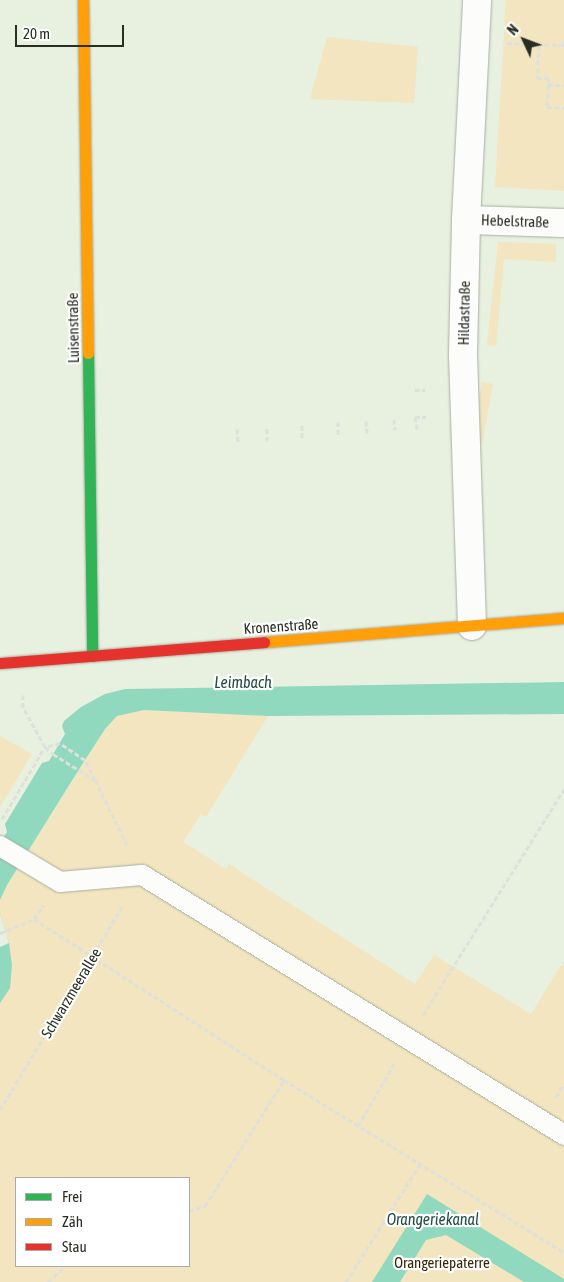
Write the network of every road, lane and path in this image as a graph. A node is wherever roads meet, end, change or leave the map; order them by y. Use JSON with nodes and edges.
{"nodes":[{"id":1,"x":83,"y":0,"type":"edge"},
{"id":2,"x":477,"y":0,"type":"edge"},
{"id":3,"x":564,"y":40,"type":"edge"},
{"id":4,"x":475,"y":41,"type":"junction"},
{"id":5,"x":539,"y":45,"type":"junction"},
{"id":6,"x":548,"y":85,"type":"junction"},
{"id":7,"x":564,"y":85,"type":"edge"},
{"id":8,"x":564,"y":108,"type":"edge"},
{"id":9,"x":466,"y":220,"type":"junction"},
{"id":10,"x":559,"y":222,"type":"edge"},
{"id":11,"x":414,"y":390,"type":"dead end"},
{"id":12,"x":425,"y":390,"type":"dead end"},
{"id":13,"x":426,"y":416,"type":"dead end"},
{"id":14,"x":394,"y":419,"type":"dead end"},
{"id":15,"x":366,"y":420,"type":"dead end"},
{"id":16,"x":338,"y":422,"type":"dead end"},
{"id":17,"x":302,"y":425,"type":"dead end"},
{"id":18,"x":267,"y":427,"type":"dead end"},
{"id":19,"x":416,"y":429,"type":"dead end"},
{"id":20,"x":237,"y":430,"type":"dead end"},
{"id":21,"x":395,"y":430,"type":"dead end"},
{"id":22,"x":368,"y":433,"type":"dead end"},
{"id":23,"x":338,"y":435,"type":"dead end"},
{"id":24,"x":302,"y":438,"type":"dead end"},
{"id":25,"x":267,"y":441,"type":"dead end"},
{"id":26,"x":238,"y":443,"type":"dead end"},
{"id":27,"x":564,"y":618,"type":"edge"},
{"id":28,"x":472,"y":626,"type":"junction"},
{"id":29,"x":92,"y":656,"type":"junction"},
{"id":30,"x":21,"y":661,"type":"junction"},
{"id":31,"x":0,"y":663,"type":"edge"},
{"id":32,"x":45,"y":747,"type":"junction"},
{"id":33,"x":95,"y":780,"type":"junction"},
{"id":34,"x":564,"y":789,"type":"edge"},
{"id":35,"x":0,"y":821,"type":"edge"},
{"id":36,"x":0,"y":846,"type":"edge"},
{"id":37,"x":142,"y":875,"type":"junction"},
{"id":38,"x":60,"y":882,"type":"junction"},
{"id":39,"x":34,"y":919,"type":"junction"},
{"id":40,"x":0,"y":933,"type":"edge"},
{"id":41,"x":92,"y":956,"type":"junction"},
{"id":42,"x":409,"y":1038,"type":"junction"},
{"id":43,"x":284,"y":1080,"type":"junction"},
{"id":44,"x":0,"y":1110,"type":"edge"},
{"id":45,"x":358,"y":1126,"type":"junction"},
{"id":46,"x":564,"y":1135,"type":"edge"},
{"id":47,"x":420,"y":1164,"type":"junction"},
{"id":48,"x":190,"y":1211,"type":"edge"},
{"id":49,"x":564,"y":1252,"type":"edge"},
{"id":50,"x":64,"y":1267,"type":"edge"},
{"id":51,"x":48,"y":1282,"type":"edge"},
{"id":52,"x":346,"y":1282,"type":"edge"}],
"edges":[{"from":1,"to":29,"type":"street","name":"Luisenstraße"},
{"from":2,"to":4,"type":"street","name":"Hildastraße"},
{"from":3,"to":5,"type":"path"},
{"from":4,"to":5,"type":"path"},
{"from":4,"to":9,"type":"street","name":"Hildastraße"},
{"from":5,"to":6,"type":"path"},
{"from":6,"to":7,"type":"path"},
{"from":6,"to":8,"type":"path"},
{"from":9,"to":10,"type":"street","name":"Hebelstraße"},
{"from":9,"to":28,"type":"street","name":"Hildastraße"},
{"from":11,"to":12,"type":"path"},
{"from":13,"to":19,"type":"path"},
{"from":14,"to":21,"type":"path"},
{"from":15,"to":22,"type":"path"},
{"from":16,"to":23,"type":"path"},
{"from":17,"to":24,"type":"path"},
{"from":18,"to":25,"type":"path"},
{"from":20,"to":26,"type":"path"},
{"from":27,"to":28,"type":"street","name":"Kronenstraße"},
{"from":28,"to":29,"type":"street","name":"Kronenstraße"},
{"from":29,"to":30,"type":"street","name":"Kronenstraße"},
{"from":30,"to":31,"type":"street","name":"Kronenstraße"},
{"from":30,"to":32,"type":"path"},
{"from":32,"to":33,"type":"path"},
{"from":32,"to":33,"type":"path"},
{"from":32,"to":35,"type":"path"},
{"from":33,"to":37,"type":"path"},
{"from":34,"to":42,"type":"path"},
{"from":36,"to":38,"type":"lane"},
{"from":37,"to":38,"type":"lane"},
{"from":37,"to":41,"type":"path","name":"Schwarzmeerallee"},
{"from":37,"to":42,"type":"lane"},
{"from":38,"to":39,"type":"path"},
{"from":39,"to":40,"type":"path"},
{"from":39,"to":41,"type":"path"},
{"from":41,"to":43,"type":"path"},
{"from":41,"to":44,"type":"path","name":"Schwarzmeerallee"},
{"from":42,"to":45,"type":"path"},
{"from":42,"to":46,"type":"lane"},
{"from":43,"to":45,"type":"path"},
{"from":43,"to":48,"type":"path"},
{"from":45,"to":47,"type":"path"},
{"from":47,"to":49,"type":"path"},
{"from":47,"to":52,"type":"path"},
{"from":50,"to":51,"type":"path"}]}
